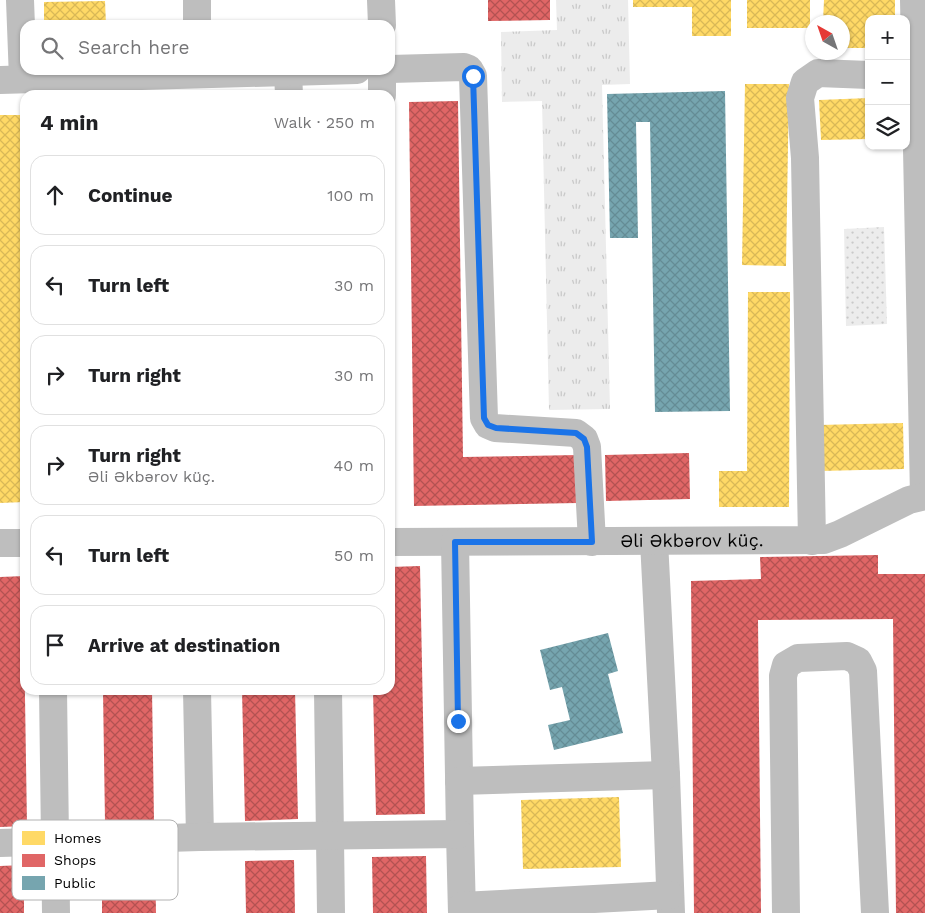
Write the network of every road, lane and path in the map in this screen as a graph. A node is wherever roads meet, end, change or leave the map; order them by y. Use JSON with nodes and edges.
{"nodes":[{"id":1,"x":20,"y":0,"type":"edge"},
{"id":2,"x":197,"y":0,"type":"edge"},
{"id":3,"x":381,"y":0,"type":"edge"},
{"id":4,"x":914,"y":0,"type":"edge"},
{"id":5,"x":197,"y":20,"type":"edge"},
{"id":6,"x":382,"y":20,"type":"edge"},
{"id":7,"x":395,"y":69,"type":"edge"},
{"id":8,"x":330,"y":75,"type":"edge"},
{"id":9,"x":382,"y":75,"type":"edge"},
{"id":10,"x":865,"y":75,"type":"edge"},
{"id":11,"x":911,"y":77,"type":"edge"},
{"id":12,"x":188,"y":79,"type":"edge"},
{"id":13,"x":12,"y":80,"type":"edge"},
{"id":14,"x":288,"y":83,"type":"edge"},
{"id":15,"x":55,"y":87,"type":"edge"},
{"id":16,"x":382,"y":90,"type":"edge"},
{"id":17,"x":924,"y":496,"type":"edge"},
{"id":18,"x":812,"y":541,"type":"junction"},
{"id":19,"x":395,"y":542,"type":"edge"},
{"id":20,"x":455,"y":542,"type":"junction"},
{"id":21,"x":592,"y":542,"type":"junction"},
{"id":22,"x":654,"y":542,"type":"junction"},
{"id":23,"x":0,"y":543,"type":"edge"},
{"id":24,"x":20,"y":543,"type":"edge"},
{"id":25,"x":53,"y":695,"type":"edge"},
{"id":26,"x":197,"y":695,"type":"edge"},
{"id":27,"x":328,"y":695,"type":"edge"},
{"id":28,"x":666,"y":775,"type":"junction"},
{"id":29,"x":459,"y":780,"type":"junction"},
{"id":30,"x":55,"y":820,"type":"edge"},
{"id":31,"x":460,"y":834,"type":"junction"},
{"id":32,"x":330,"y":836,"type":"junction"},
{"id":33,"x":200,"y":837,"type":"junction"},
{"id":34,"x":178,"y":838,"type":"edge"},
{"id":35,"x":56,"y":900,"type":"edge"},
{"id":36,"x":671,"y":904,"type":"edge"},
{"id":37,"x":462,"y":909,"type":"edge"},
{"id":38,"x":56,"y":913,"type":"edge"},
{"id":39,"x":331,"y":913,"type":"edge"},
{"id":40,"x":786,"y":913,"type":"edge"},
{"id":41,"x":875,"y":913,"type":"edge"}],
"edges":[{"from":1,"to":13,"type":"street"},
{"from":2,"to":5,"type":"street"},
{"from":3,"to":6,"type":"street"},
{"from":4,"to":11,"type":"street"},
{"from":7,"to":21,"type":"street"},
{"from":8,"to":14,"type":"street"},
{"from":9,"to":16,"type":"street"},
{"from":10,"to":18,"type":"street"},
{"from":11,"to":17,"type":"street"},
{"from":12,"to":14,"type":"street"},
{"from":12,"to":15,"type":"street"},
{"from":13,"to":15,"type":"street"},
{"from":17,"to":18,"type":"street","name":"Əli Əkbərov küç."},
{"from":18,"to":22,"type":"street","name":"Əli Əkbərov küç."},
{"from":19,"to":20,"type":"street","name":"Əli Əkbərov küç."},
{"from":20,"to":21,"type":"street","name":"Əli Əkbərov küç."},
{"from":20,"to":29,"type":"street"},
{"from":21,"to":22,"type":"street","name":"Əli Əkbərov küç."},
{"from":22,"to":28,"type":"street"},
{"from":23,"to":24,"type":"street"},
{"from":25,"to":30,"type":"street"},
{"from":26,"to":33,"type":"street"},
{"from":27,"to":32,"type":"street"},
{"from":28,"to":29,"type":"street"},
{"from":28,"to":36,"type":"street"},
{"from":29,"to":31,"type":"street"},
{"from":31,"to":32,"type":"street"},
{"from":31,"to":37,"type":"street"},
{"from":32,"to":33,"type":"street"},
{"from":32,"to":39,"type":"street"},
{"from":33,"to":34,"type":"street"},
{"from":35,"to":38,"type":"street"},
{"from":36,"to":37,"type":"street"},
{"from":40,"to":41,"type":"street"}]}
